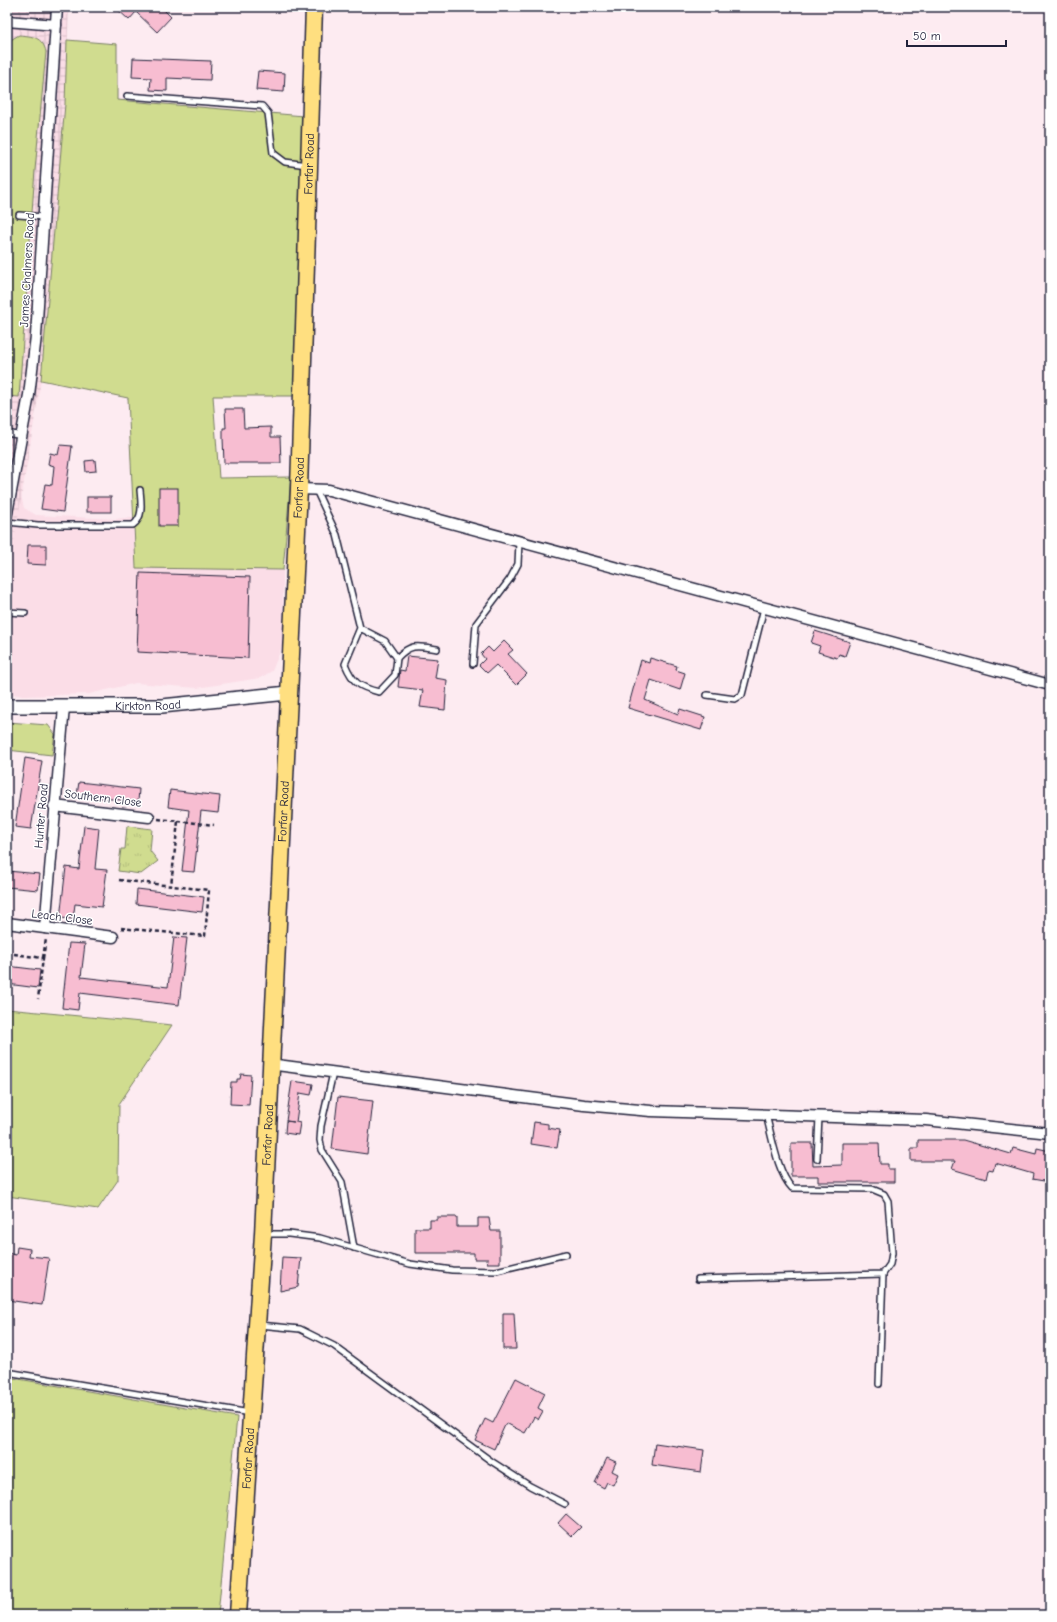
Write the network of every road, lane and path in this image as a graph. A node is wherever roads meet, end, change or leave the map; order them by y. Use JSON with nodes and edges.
{"nodes":[{"id":1,"x":57,"y":7,"type":"edge"},
{"id":2,"x":314,"y":7,"type":"edge"},
{"id":3,"x":7,"y":21,"type":"edge"},
{"id":4,"x":56,"y":25,"type":"junction"},
{"id":5,"x":127,"y":96,"type":"dead end"},
{"id":6,"x":309,"y":166,"type":"junction"},
{"id":7,"x":19,"y":215,"type":"dead end"},
{"id":8,"x":43,"y":217,"type":"junction"},
{"id":9,"x":7,"y":433,"type":"edge"},
{"id":10,"x":22,"y":436,"type":"junction"},
{"id":11,"x":299,"y":489,"type":"junction"},
{"id":12,"x":140,"y":490,"type":"dead end"},
{"id":13,"x":316,"y":490,"type":"junction"},
{"id":14,"x":7,"y":513,"type":"edge"},
{"id":15,"x":7,"y":522,"type":"edge"},
{"id":16,"x":519,"y":542,"type":"junction"},
{"id":17,"x":764,"y":608,"type":"junction"},
{"id":18,"x":7,"y":612,"type":"edge"},
{"id":19,"x":25,"y":613,"type":"dead end"},
{"id":20,"x":360,"y":628,"type":"junction"},
{"id":21,"x":437,"y":649,"type":"dead end"},
{"id":22,"x":397,"y":658,"type":"junction"},
{"id":23,"x":473,"y":664,"type":"dead end"},
{"id":24,"x":1050,"y":685,"type":"edge"},
{"id":25,"x":288,"y":693,"type":"junction"},
{"id":26,"x":707,"y":695,"type":"dead end"},
{"id":27,"x":7,"y":706,"type":"edge"},
{"id":28,"x":64,"y":707,"type":"junction"},
{"id":29,"x":54,"y":806,"type":"junction"},
{"id":30,"x":149,"y":817,"type":"joint"},
{"id":31,"x":178,"y":821,"type":"junction"},
{"id":32,"x":214,"y":825,"type":"dead end"},
{"id":33,"x":119,"y":880,"type":"dead end"},
{"id":34,"x":171,"y":886,"type":"junction"},
{"id":35,"x":7,"y":923,"type":"edge"},
{"id":36,"x":46,"y":928,"type":"junction"},
{"id":37,"x":113,"y":932,"type":"joint"},
{"id":38,"x":7,"y":953,"type":"edge"},
{"id":39,"x":43,"y":958,"type":"junction"},
{"id":40,"x":38,"y":999,"type":"dead end"},
{"id":41,"x":270,"y":1064,"type":"junction"},
{"id":42,"x":333,"y":1073,"type":"junction"},
{"id":43,"x":766,"y":1115,"type":"junction"},
{"id":44,"x":819,"y":1117,"type":"junction"},
{"id":45,"x":1050,"y":1133,"type":"edge"},
{"id":46,"x":817,"y":1159,"type":"dead end"},
{"id":47,"x":262,"y":1234,"type":"junction"},
{"id":48,"x":354,"y":1248,"type":"junction"},
{"id":49,"x":566,"y":1254,"type":"dead end"},
{"id":50,"x":883,"y":1274,"type":"junction"},
{"id":51,"x":698,"y":1280,"type":"dead end"},
{"id":52,"x":257,"y":1325,"type":"junction"},
{"id":53,"x":7,"y":1372,"type":"edge"},
{"id":54,"x":879,"y":1384,"type":"dead end"},
{"id":55,"x":251,"y":1413,"type":"junction"},
{"id":56,"x":565,"y":1504,"type":"dead end"},
{"id":57,"x":238,"y":1615,"type":"edge"}],
"edges":[{"from":1,"to":4,"type":"street","name":"James Chalmers Road"},
{"from":2,"to":6,"type":"main road","name":"Forfar Road"},
{"from":3,"to":4,"type":"street"},
{"from":4,"to":8,"type":"street","name":"James Chalmers Road"},
{"from":5,"to":6,"type":"lane"},
{"from":6,"to":11,"type":"main road","name":"Forfar Road"},
{"from":7,"to":8,"type":"lane"},
{"from":8,"to":10,"type":"street","name":"James Chalmers Road"},
{"from":9,"to":10,"type":"lane"},
{"from":10,"to":14,"type":"street","name":"James Chalmers Road"},
{"from":11,"to":13,"type":"street"},
{"from":11,"to":25,"type":"main road","name":"Forfar Road"},
{"from":12,"to":15,"type":"lane"},
{"from":13,"to":16,"type":"street"},
{"from":13,"to":20,"type":"lane"},
{"from":16,"to":17,"type":"street"},
{"from":16,"to":23,"type":"lane"},
{"from":17,"to":24,"type":"street"},
{"from":17,"to":26,"type":"lane"},
{"from":18,"to":19,"type":"lane"},
{"from":20,"to":22,"type":"lane"},
{"from":20,"to":22,"type":"lane"},
{"from":21,"to":22,"type":"lane"},
{"from":25,"to":28,"type":"street","name":"Kirkton Road"},
{"from":25,"to":41,"type":"main road","name":"Forfar Road"},
{"from":27,"to":28,"type":"street","name":"Kirkton Road"},
{"from":28,"to":29,"type":"street","name":"Hunter Road"},
{"from":29,"to":30,"type":"street","name":"Southern Close"},
{"from":29,"to":36,"type":"street","name":"Hunter Road"},
{"from":30,"to":31,"type":"path"},
{"from":31,"to":32,"type":"path"},
{"from":31,"to":34,"type":"path"},
{"from":33,"to":34,"type":"path"},
{"from":34,"to":37,"type":"path"},
{"from":35,"to":36,"type":"street","name":"Leach Close"},
{"from":36,"to":37,"type":"street","name":"Leach Close"},
{"from":36,"to":39,"type":"path"},
{"from":38,"to":39,"type":"path"},
{"from":39,"to":40,"type":"path"},
{"from":41,"to":42,"type":"street"},
{"from":41,"to":47,"type":"main road","name":"Forfar Road"},
{"from":42,"to":43,"type":"street"},
{"from":42,"to":48,"type":"lane"},
{"from":43,"to":44,"type":"street"},
{"from":43,"to":50,"type":"lane"},
{"from":44,"to":45,"type":"street"},
{"from":44,"to":46,"type":"lane"},
{"from":47,"to":48,"type":"lane"},
{"from":47,"to":52,"type":"main road","name":"Forfar Road"},
{"from":48,"to":49,"type":"lane"},
{"from":50,"to":51,"type":"lane"},
{"from":50,"to":54,"type":"lane"},
{"from":52,"to":55,"type":"main road","name":"Forfar Road"},
{"from":52,"to":56,"type":"lane"},
{"from":53,"to":55,"type":"lane"},
{"from":55,"to":57,"type":"main road","name":"Forfar Road"}]}
